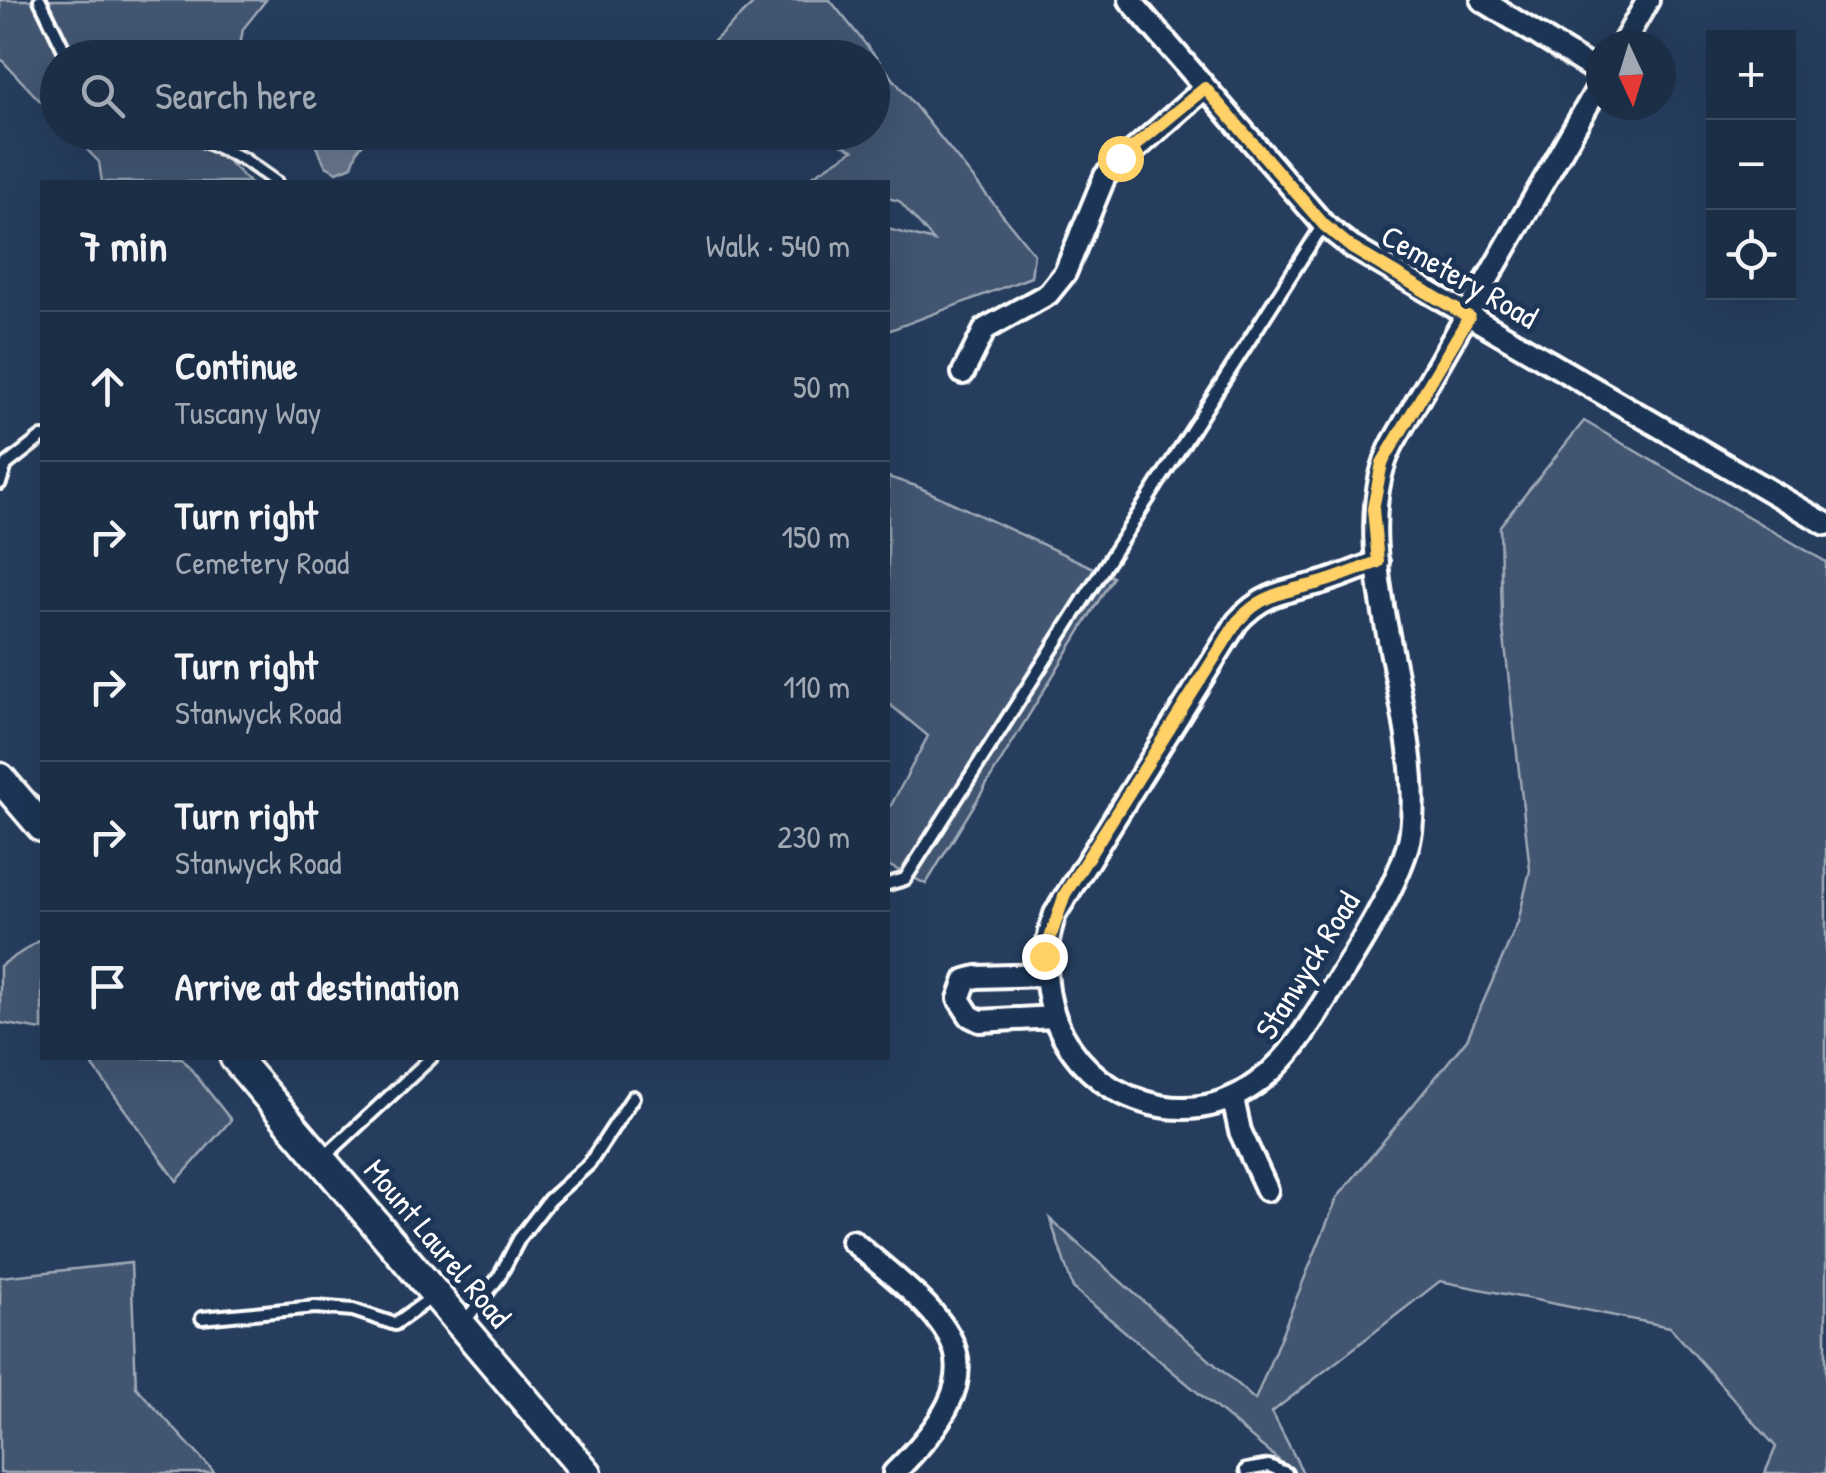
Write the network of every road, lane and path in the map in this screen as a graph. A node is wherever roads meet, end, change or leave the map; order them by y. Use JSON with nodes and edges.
{"nodes":[{"id":1,"x":40,"y":0,"type":"edge"},
{"id":2,"x":1130,"y":0,"type":"edge"},
{"id":3,"x":1482,"y":0,"type":"edge"},
{"id":4,"x":1648,"y":0,"type":"edge"},
{"id":5,"x":1631,"y":30,"type":"edge"},
{"id":6,"x":59,"y":40,"type":"edge"},
{"id":7,"x":1586,"y":65,"type":"edge"},
{"id":8,"x":1205,"y":88,"type":"junction"},
{"id":9,"x":1586,"y":109,"type":"edge"},
{"id":10,"x":225,"y":150,"type":"edge"},
{"id":11,"x":273,"y":180,"type":"edge"},
{"id":12,"x":1324,"y":225,"type":"junction"},
{"id":13,"x":1469,"y":317,"type":"junction"},
{"id":14,"x":963,"y":373,"type":"dead end"},
{"id":15,"x":40,"y":439,"type":"edge"},
{"id":16,"x":0,"y":482,"type":"edge"},
{"id":17,"x":1826,"y":524,"type":"edge"},
{"id":18,"x":1378,"y":562,"type":"junction"},
{"id":19,"x":0,"y":778,"type":"edge"},
{"id":20,"x":40,"y":825,"type":"edge"},
{"id":21,"x":890,"y":883,"type":"edge"},
{"id":22,"x":1044,"y":975,"type":"junction"},
{"id":23,"x":1054,"y":1017,"type":"junction"},
{"id":24,"x":429,"y":1060,"type":"edge"},
{"id":25,"x":247,"y":1062,"type":"edge"},
{"id":26,"x":633,"y":1097,"type":"dead end"},
{"id":27,"x":1233,"y":1098,"type":"junction"},
{"id":28,"x":322,"y":1158,"type":"junction"},
{"id":29,"x":1266,"y":1190,"type":"dead end"},
{"id":30,"x":852,"y":1241,"type":"dead end"},
{"id":31,"x":436,"y":1294,"type":"junction"},
{"id":32,"x":202,"y":1318,"type":"dead end"},
{"id":33,"x":462,"y":1325,"type":"junction"},
{"id":34,"x":1246,"y":1470,"type":"dead end"},
{"id":35,"x":587,"y":1473,"type":"edge"},
{"id":36,"x":894,"y":1473,"type":"edge"},
{"id":37,"x":1286,"y":1473,"type":"edge"}],
"edges":[{"from":1,"to":6,"type":"lane"},
{"from":2,"to":8,"type":"street","name":"Cemetery Road"},
{"from":3,"to":7,"type":"street"},
{"from":4,"to":5,"type":"street"},
{"from":8,"to":12,"type":"street","name":"Cemetery Road"},
{"from":8,"to":14,"type":"street"},
{"from":9,"to":13,"type":"street","name":"Stanwyck Road"},
{"from":10,"to":11,"type":"lane"},
{"from":12,"to":13,"type":"street","name":"Cemetery Road"},
{"from":12,"to":21,"type":"lane"},
{"from":13,"to":17,"type":"street","name":"Cemetery Road"},
{"from":13,"to":18,"type":"street","name":"Stanwyck Road"},
{"from":15,"to":16,"type":"lane"},
{"from":18,"to":22,"type":"street","name":"Stanwyck Road"},
{"from":18,"to":27,"type":"street","name":"Stanwyck Road"},
{"from":19,"to":20,"type":"main road"},
{"from":22,"to":23,"type":"street","name":"Stanwyck Road"},
{"from":22,"to":23,"type":"street"},
{"from":23,"to":27,"type":"street","name":"Stanwyck Road"},
{"from":24,"to":28,"type":"lane"},
{"from":25,"to":28,"type":"main road","name":"Mount Laurel Road"},
{"from":26,"to":33,"type":"lane"},
{"from":27,"to":29,"type":"street"},
{"from":28,"to":31,"type":"main road","name":"Mount Laurel Road"},
{"from":30,"to":36,"type":"street"},
{"from":31,"to":32,"type":"lane"},
{"from":31,"to":33,"type":"main road","name":"Mount Laurel Road"},
{"from":33,"to":35,"type":"main road","name":"Mount Laurel Road"},
{"from":34,"to":37,"type":"lane"}]}
